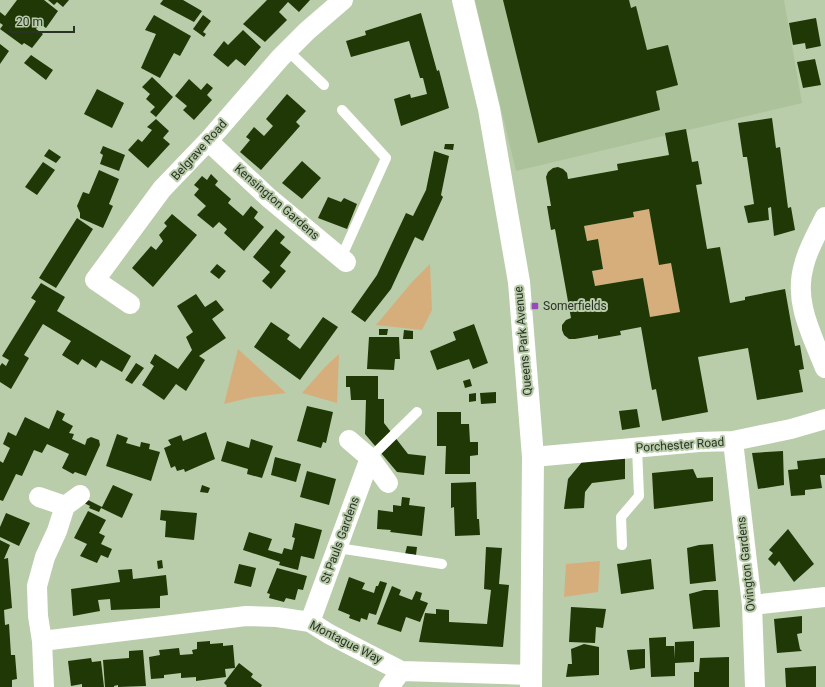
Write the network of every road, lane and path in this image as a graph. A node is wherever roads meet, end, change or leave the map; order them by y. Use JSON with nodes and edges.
{"nodes":[{"id":1,"x":343,"y":0,"type":"edge"},
{"id":2,"x":463,"y":0,"type":"edge"},
{"id":3,"x":288,"y":51,"type":"junction"},
{"id":4,"x":324,"y":85,"type":"dead end"},
{"id":5,"x":342,"y":110,"type":"dead end"},
{"id":6,"x":208,"y":141,"type":"junction"},
{"id":7,"x":825,"y":217,"type":"edge"},
{"id":8,"x":344,"y":260,"type":"joint"},
{"id":9,"x":130,"y":304,"type":"dead end"},
{"id":10,"x":825,"y":368,"type":"edge"},
{"id":11,"x":417,"y":412,"type":"dead end"},
{"id":12,"x":825,"y":419,"type":"edge"},
{"id":13,"x":349,"y":440,"type":"dead end"},
{"id":14,"x":732,"y":441,"type":"junction"},
{"id":15,"x":637,"y":448,"type":"junction"},
{"id":16,"x":533,"y":457,"type":"junction"},
{"id":17,"x":370,"y":458,"type":"junction"},
{"id":18,"x":388,"y":483,"type":"dead end"},
{"id":19,"x":39,"y":497,"type":"dead end"},
{"id":20,"x":622,"y":546,"type":"dead end"},
{"id":21,"x":338,"y":548,"type":"junction"},
{"id":22,"x":442,"y":564,"type":"dead end"},
{"id":23,"x":825,"y":597,"type":"edge"},
{"id":24,"x":752,"y":605,"type":"junction"},
{"id":25,"x":310,"y":622,"type":"junction"},
{"id":26,"x":42,"y":641,"type":"junction"},
{"id":27,"x":401,"y":671,"type":"junction"},
{"id":28,"x":531,"y":681,"type":"edge"},
{"id":29,"x":44,"y":687,"type":"edge"},
{"id":30,"x":389,"y":687,"type":"edge"},
{"id":31,"x":755,"y":687,"type":"edge"}],
"edges":[{"from":1,"to":3,"type":"street","name":"Belgrave Road"},
{"from":2,"to":16,"type":"street","name":"Queens Park Avenue"},
{"from":3,"to":4,"type":"lane"},
{"from":3,"to":6,"type":"street","name":"Belgrave Road"},
{"from":5,"to":8,"type":"lane"},
{"from":6,"to":8,"type":"street","name":"Kensington Gardens"},
{"from":6,"to":9,"type":"street","name":"Belgrave Road"},
{"from":7,"to":10,"type":"street"},
{"from":11,"to":17,"type":"lane"},
{"from":12,"to":14,"type":"street","name":"Porchester Road"},
{"from":13,"to":17,"type":"street"},
{"from":14,"to":15,"type":"street","name":"Porchester Road"},
{"from":14,"to":24,"type":"street","name":"Ovington Gardens"},
{"from":15,"to":16,"type":"street","name":"Porchester Road"},
{"from":15,"to":20,"type":"lane"},
{"from":16,"to":28,"type":"street","name":"Queens Park Avenue"},
{"from":17,"to":18,"type":"street"},
{"from":17,"to":21,"type":"street","name":"St Pauls Gardens"},
{"from":19,"to":26,"type":"street"},
{"from":21,"to":22,"type":"lane"},
{"from":21,"to":25,"type":"street","name":"St Pauls Gardens"},
{"from":23,"to":24,"type":"street"},
{"from":24,"to":31,"type":"street","name":"Ovington Gardens"},
{"from":25,"to":26,"type":"street","name":"Montague Way"},
{"from":25,"to":27,"type":"street","name":"Montague Way"},
{"from":26,"to":29,"type":"street"},
{"from":27,"to":28,"type":"street","name":"Montague Way"},
{"from":27,"to":30,"type":"street"}]}
